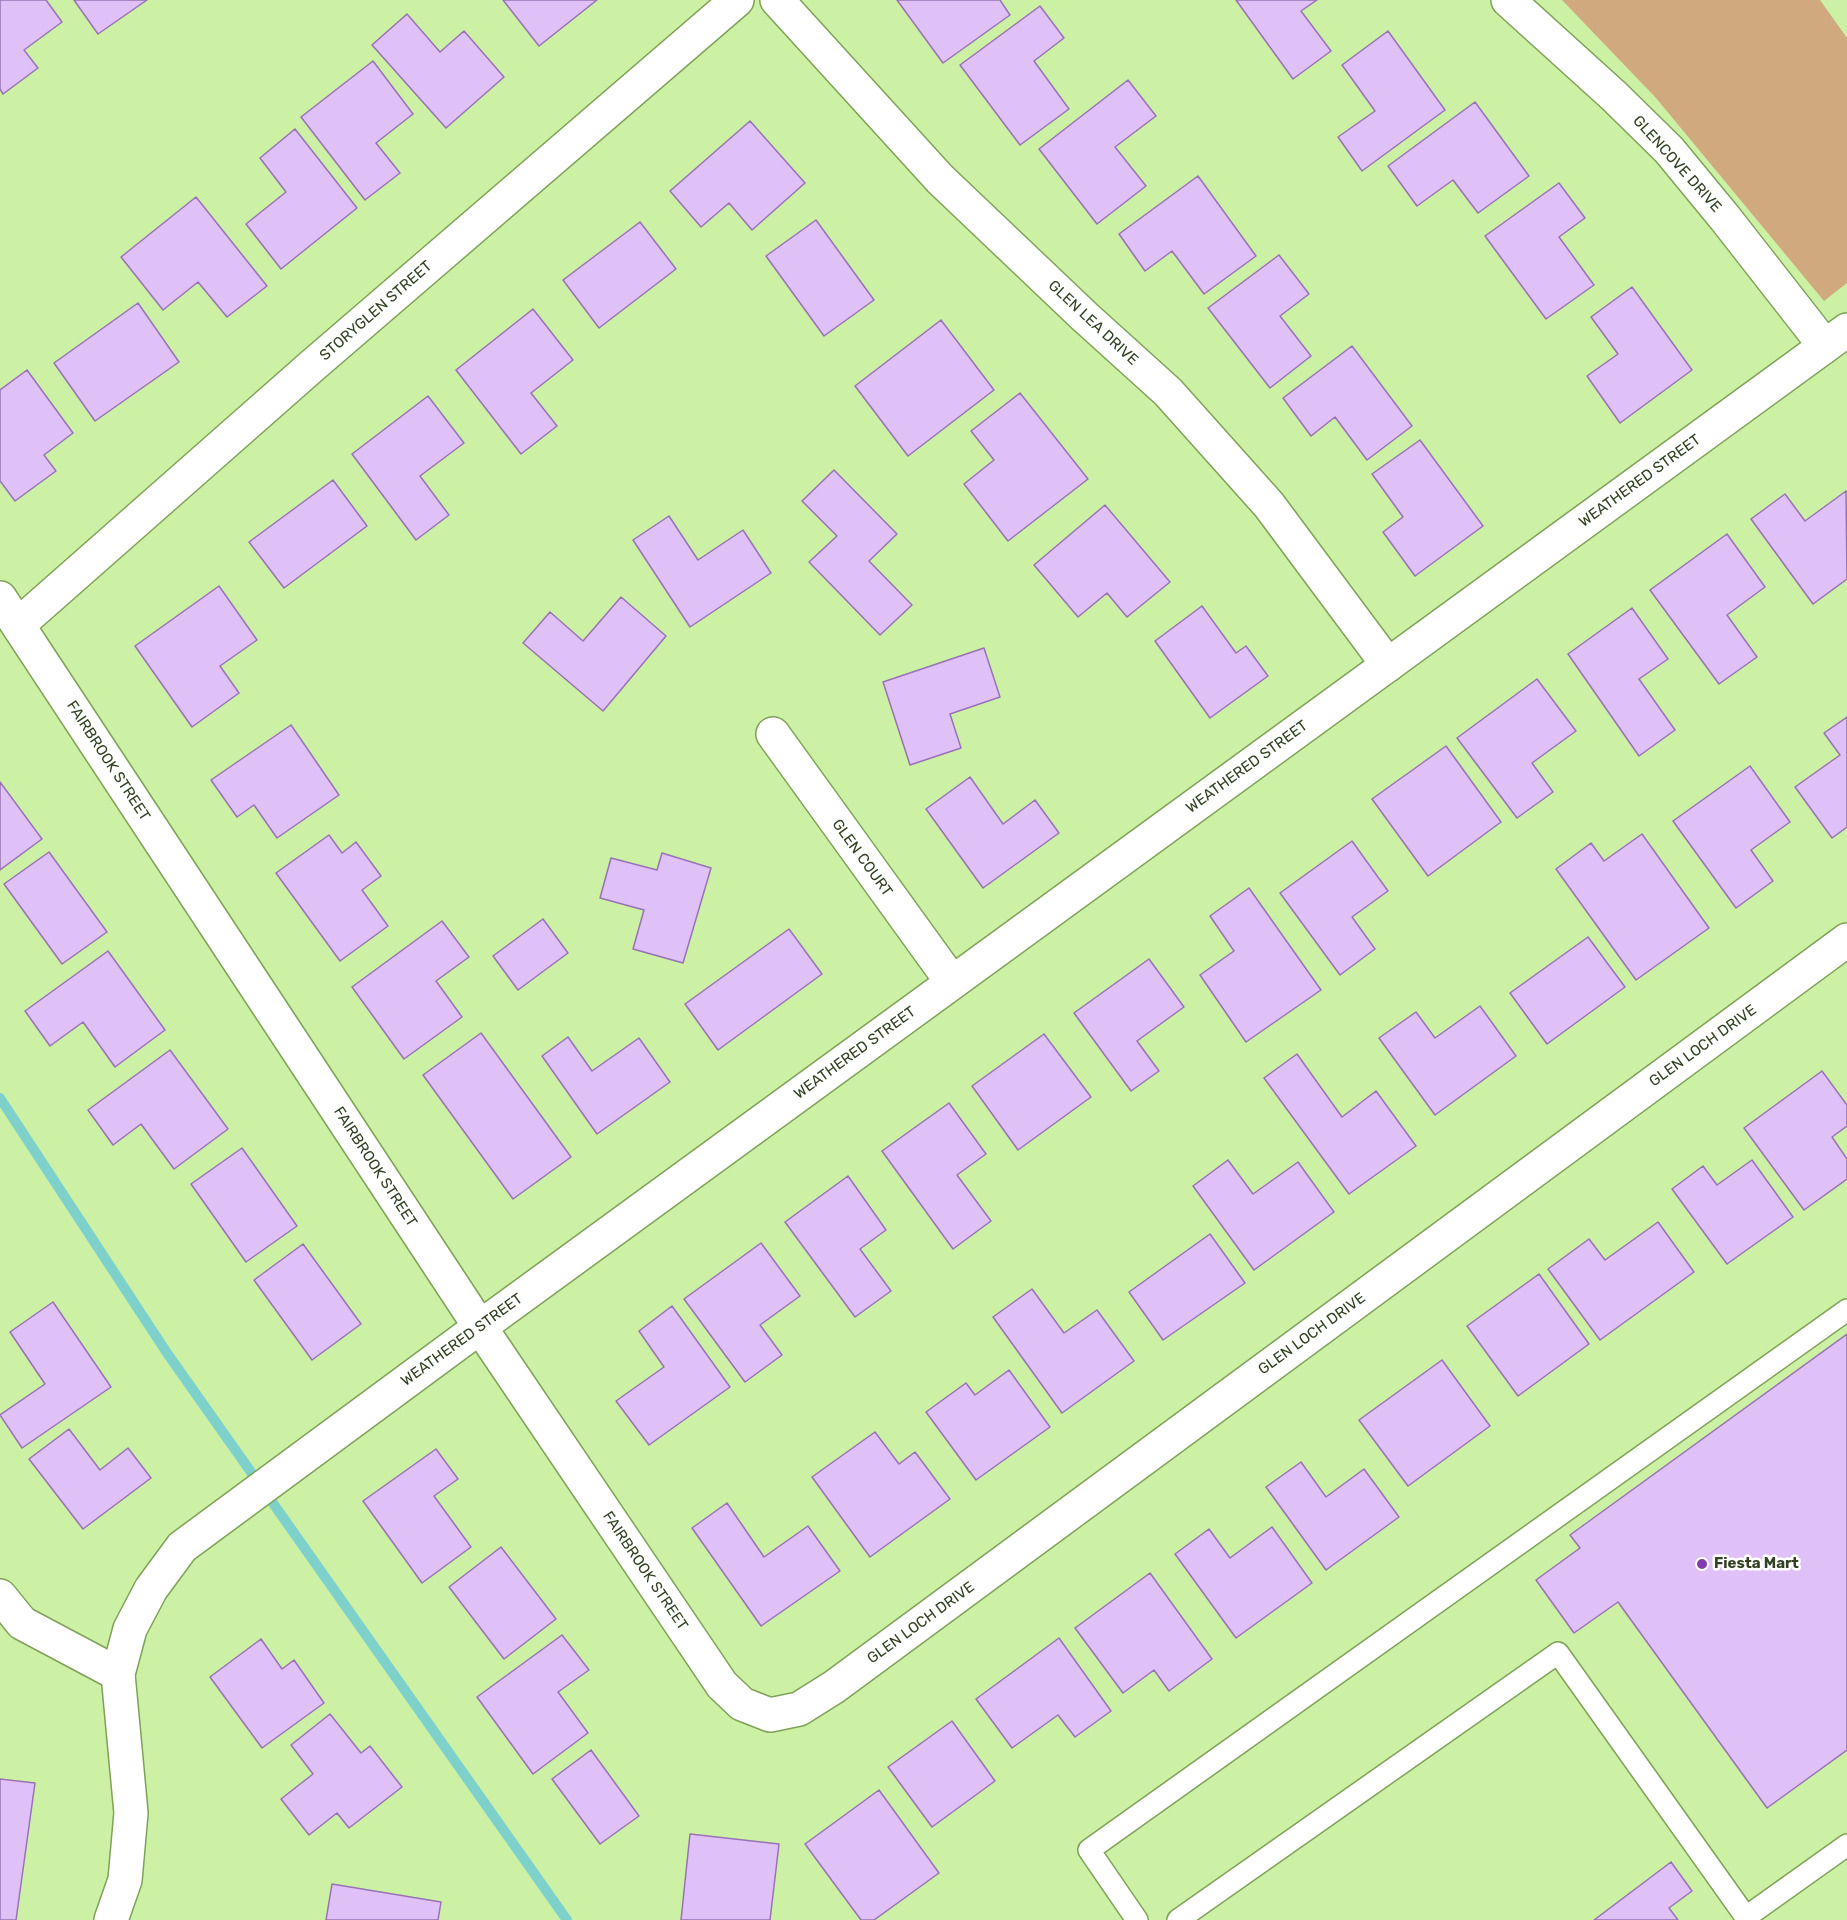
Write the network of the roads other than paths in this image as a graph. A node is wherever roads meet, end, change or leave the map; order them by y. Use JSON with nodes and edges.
{"nodes":[{"id":1,"x":737,"y":0,"type":"edge"},
{"id":2,"x":777,"y":0,"type":"edge"},
{"id":3,"x":1508,"y":0,"type":"edge"},
{"id":4,"x":1836,"y":338,"type":"edge"},
{"id":5,"x":0,"y":598,"type":"edge"},
{"id":6,"x":18,"y":625,"type":"junction"},
{"id":7,"x":1388,"y":665,"type":"junction"},
{"id":8,"x":773,"y":734,"type":"dead end"},
{"id":9,"x":1847,"y":940,"type":"edge"},
{"id":10,"x":952,"y":982,"type":"junction"},
{"id":11,"x":1847,"y":1310,"type":"edge"},
{"id":12,"x":480,"y":1327,"type":"junction"},
{"id":13,"x":0,"y":1596,"type":"edge"},
{"id":14,"x":117,"y":1674,"type":"junction"},
{"id":15,"x":770,"y":1715,"type":"joint"},
{"id":16,"x":1847,"y":1845,"type":"edge"},
{"id":17,"x":1747,"y":1919,"type":"edge"},
{"id":18,"x":111,"y":1920,"type":"edge"},
{"id":19,"x":1137,"y":1920,"type":"edge"},
{"id":20,"x":1178,"y":1920,"type":"edge"}],
"edges":[{"from":1,"to":6,"type":"street","name":"STORYGLEN STREET"},
{"from":2,"to":7,"type":"street","name":"GLEN LEA DRIVE"},
{"from":3,"to":4,"type":"street","name":"GLENCOVE DRIVE"},
{"from":4,"to":7,"type":"street","name":"WEATHERED STREET"},
{"from":5,"to":6,"type":"street","name":"FAIRBROOK STREET"},
{"from":6,"to":12,"type":"street","name":"FAIRBROOK STREET"},
{"from":7,"to":10,"type":"street","name":"WEATHERED STREET"},
{"from":8,"to":10,"type":"street","name":"GLEN COURT"},
{"from":9,"to":15,"type":"street","name":"GLEN LOCH DRIVE"},
{"from":10,"to":12,"type":"street","name":"WEATHERED STREET"},
{"from":11,"to":19,"type":"lane"},
{"from":12,"to":14,"type":"street","name":"WEATHERED STREET"},
{"from":12,"to":15,"type":"street","name":"FAIRBROOK STREET"},
{"from":13,"to":14,"type":"street"},
{"from":14,"to":18,"type":"street","name":"WEATHERED STREET"},
{"from":16,"to":17,"type":"lane"},
{"from":17,"to":20,"type":"lane"}]}
